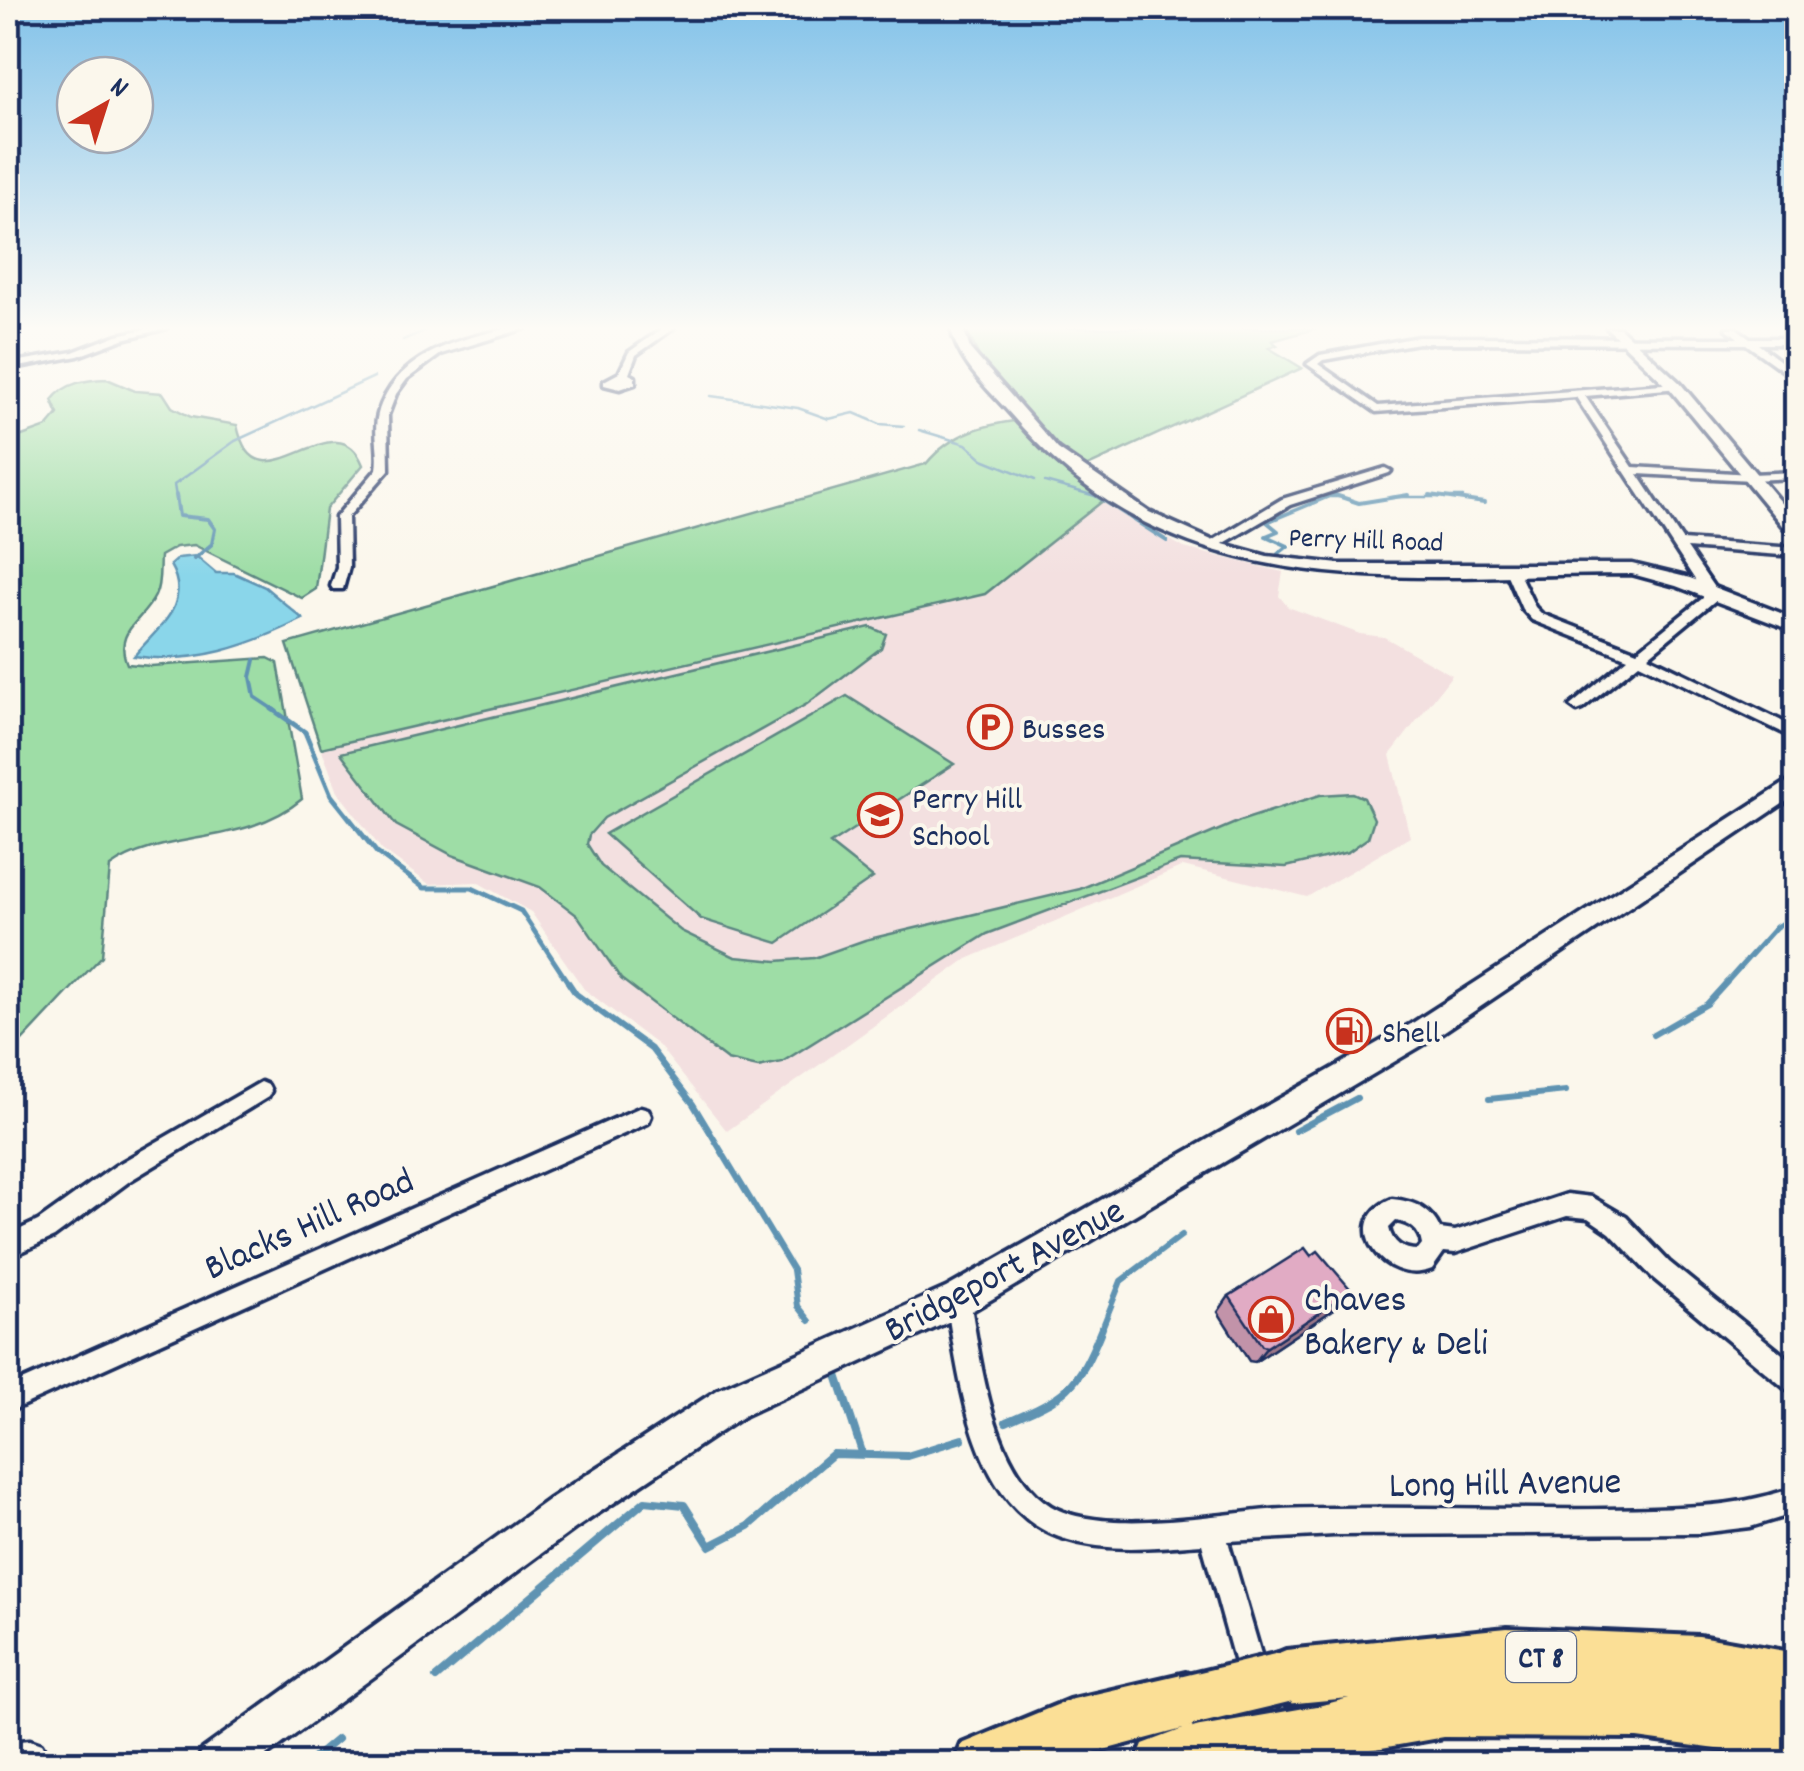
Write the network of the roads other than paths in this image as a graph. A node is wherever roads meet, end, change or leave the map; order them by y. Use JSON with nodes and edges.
{"nodes":[{"id":1,"x":386,"y":411,"type":"edge"},
{"id":2,"x":1016,"y":411,"type":"edge"},
{"id":3,"x":1590,"y":411,"type":"edge"},
{"id":4,"x":1696,"y":411,"type":"edge"},
{"id":5,"x":1630,"y":470,"type":"junction"},
{"id":6,"x":1385,"y":471,"type":"dead end"},
{"id":7,"x":1796,"y":475,"type":"edge"},
{"id":8,"x":1751,"y":477,"type":"junction"},
{"id":9,"x":1796,"y":531,"type":"edge"},
{"id":10,"x":1682,"y":544,"type":"junction"},
{"id":11,"x":1210,"y":546,"type":"junction"},
{"id":12,"x":1796,"y":552,"type":"edge"},
{"id":13,"x":1510,"y":568,"type":"junction"},
{"id":14,"x":338,"y":586,"type":"dead end"},
{"id":15,"x":1710,"y":592,"type":"junction"},
{"id":16,"x":1796,"y":626,"type":"edge"},
{"id":17,"x":1634,"y":655,"type":"junction"},
{"id":18,"x":1576,"y":706,"type":"dead end"},
{"id":19,"x":1796,"y":734,"type":"edge"},
{"id":20,"x":1796,"y":784,"type":"edge"},
{"id":21,"x":261,"y":1092,"type":"dead end"},
{"id":22,"x":641,"y":1116,"type":"dead end"},
{"id":23,"x":1434,"y":1240,"type":"dead end"},
{"id":24,"x":8,"y":1248,"type":"edge"},
{"id":25,"x":958,"y":1300,"type":"junction"},
{"id":26,"x":1796,"y":1381,"type":"edge"},
{"id":27,"x":8,"y":1400,"type":"edge"},
{"id":28,"x":1796,"y":1500,"type":"edge"},
{"id":29,"x":1212,"y":1532,"type":"junction"},
{"id":30,"x":1796,"y":1680,"type":"edge"},
{"id":31,"x":1796,"y":1732,"type":"edge"},
{"id":32,"x":1184,"y":1738,"type":"edge"},
{"id":33,"x":1298,"y":1747,"type":"edge"},
{"id":34,"x":8,"y":1756,"type":"edge"},
{"id":35,"x":38,"y":1764,"type":"edge"},
{"id":36,"x":218,"y":1764,"type":"edge"},
{"id":37,"x":982,"y":1764,"type":"edge"}],
"edges":[{"from":1,"to":14,"type":"street"},
{"from":2,"to":11,"type":"street","name":"Perry Hill Road"},
{"from":3,"to":5,"type":"street"},
{"from":4,"to":8,"type":"street"},
{"from":5,"to":8,"type":"street"},
{"from":5,"to":10,"type":"street"},
{"from":6,"to":11,"type":"street"},
{"from":7,"to":8,"type":"street"},
{"from":8,"to":9,"type":"street"},
{"from":10,"to":12,"type":"street"},
{"from":10,"to":15,"type":"street"},
{"from":11,"to":13,"type":"street","name":"Perry Hill Road"},
{"from":13,"to":15,"type":"street","name":"Perry Hill Road"},
{"from":13,"to":17,"type":"street"},
{"from":15,"to":16,"type":"street","name":"Perry Hill Road"},
{"from":15,"to":17,"type":"street"},
{"from":17,"to":18,"type":"street"},
{"from":17,"to":19,"type":"street"},
{"from":20,"to":25,"type":"street","name":"Bridgeport Avenue"},
{"from":21,"to":24,"type":"street"},
{"from":22,"to":27,"type":"street","name":"Blacks Hill Road"},
{"from":23,"to":26,"type":"street"},
{"from":25,"to":29,"type":"street","name":"Long Hill Avenue"},
{"from":25,"to":36,"type":"street","name":"Bridgeport Avenue"},
{"from":28,"to":29,"type":"street","name":"Long Hill Avenue"},
{"from":29,"to":33,"type":"street"},
{"from":30,"to":32,"type":"highway","number":"CT 8","bridge":true},
{"from":31,"to":33,"type":"highway","number":"CT 8"},
{"from":32,"to":33,"type":"highway","number":"CT 8","bridge":true},
{"from":32,"to":37,"type":"highway","number":"CT 8"},
{"from":34,"to":35,"type":"street"}]}
